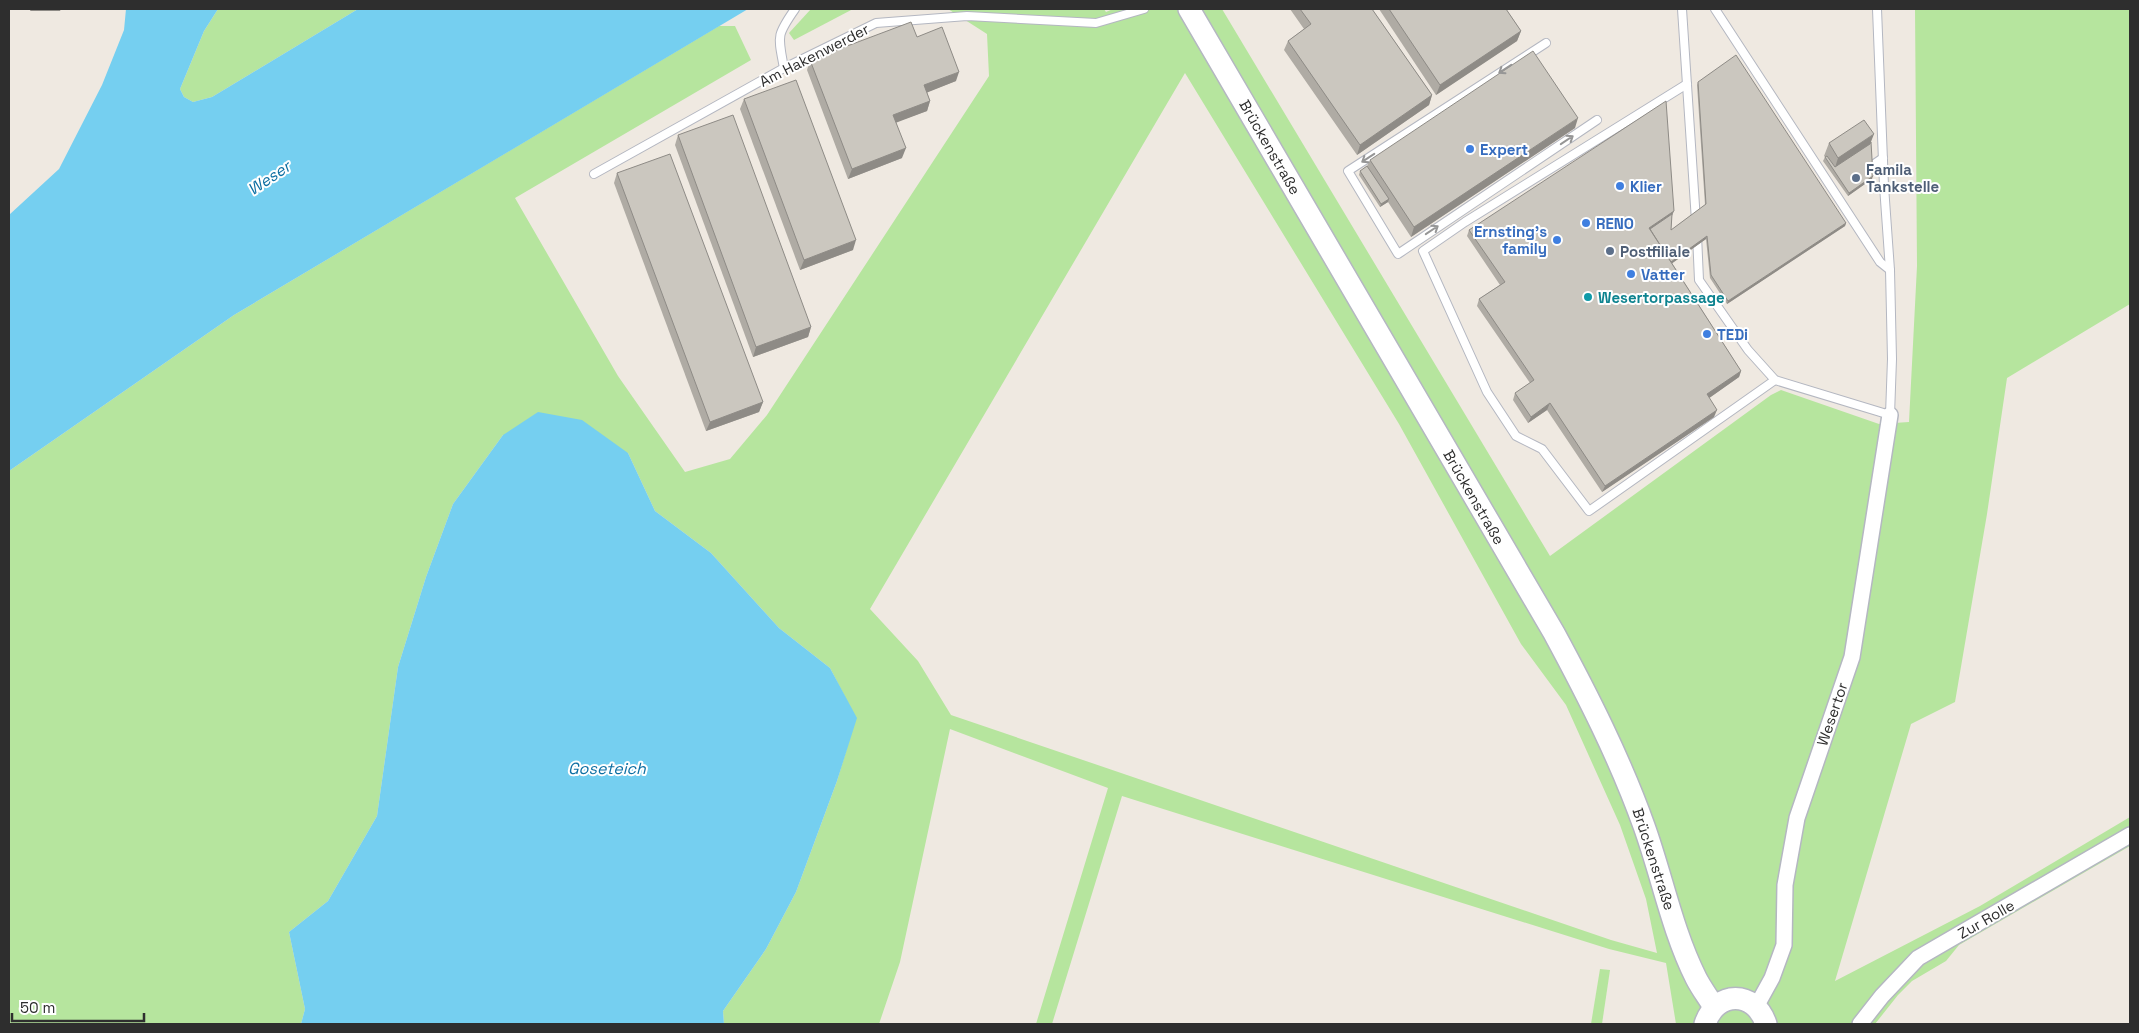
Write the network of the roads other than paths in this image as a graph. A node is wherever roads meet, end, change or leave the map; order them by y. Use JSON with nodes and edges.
{"nodes":[{"id":1,"x":795,"y":9,"type":"edge"},
{"id":2,"x":1144,"y":9,"type":"edge"},
{"id":3,"x":1189,"y":9,"type":"edge"},
{"id":4,"x":1682,"y":9,"type":"edge"},
{"id":5,"x":1715,"y":9,"type":"edge"},
{"id":6,"x":1877,"y":9,"type":"edge"},
{"id":7,"x":1546,"y":43,"type":"dead end"},
{"id":8,"x":784,"y":68,"type":"junction"},
{"id":9,"x":1687,"y":84,"type":"junction"},
{"id":10,"x":1597,"y":120,"type":"dead end"},
{"id":11,"x":1883,"y":158,"type":"junction"},
{"id":12,"x":594,"y":174,"type":"dead end"},
{"id":13,"x":1859,"y":174,"type":"edge"},
{"id":14,"x":1842,"y":185,"type":"edge"},
{"id":15,"x":1834,"y":191,"type":"junction"},
{"id":16,"x":1890,"y":270,"type":"junction"},
{"id":17,"x":1775,"y":380,"type":"junction"},
{"id":18,"x":1890,"y":415,"type":"junction"},
{"id":19,"x":2130,"y":835,"type":"edge"},
{"id":20,"x":1761,"y":1015,"type":"edge"},
{"id":21,"x":1709,"y":1016,"type":"edge"},
{"id":22,"x":1860,"y":1024,"type":"edge"}],
"edges":[{"from":1,"to":8,"type":"lane"},
{"from":2,"to":8,"type":"lane","name":"Am Hakenwerder"},
{"from":3,"to":21,"type":"street","name":"Brückenstraße"},
{"from":4,"to":9,"type":"lane"},
{"from":5,"to":15,"type":"lane"},
{"from":6,"to":11,"type":"lane"},
{"from":7,"to":10,"type":"lane","one_way":true},
{"from":8,"to":12,"type":"lane","name":"Am Hakenwerder"},
{"from":9,"to":17,"type":"lane"},
{"from":9,"to":17,"type":"lane"},
{"from":11,"to":13,"type":"lane"},
{"from":11,"to":16,"type":"lane"},
{"from":14,"to":15,"type":"lane"},
{"from":15,"to":16,"type":"lane"},
{"from":16,"to":18,"type":"lane"},
{"from":17,"to":18,"type":"lane"},
{"from":18,"to":20,"type":"street","name":"Wesertor"},
{"from":19,"to":22,"type":"street","name":"Zur Rolle"},
{"from":20,"to":21,"type":"street"}]}
